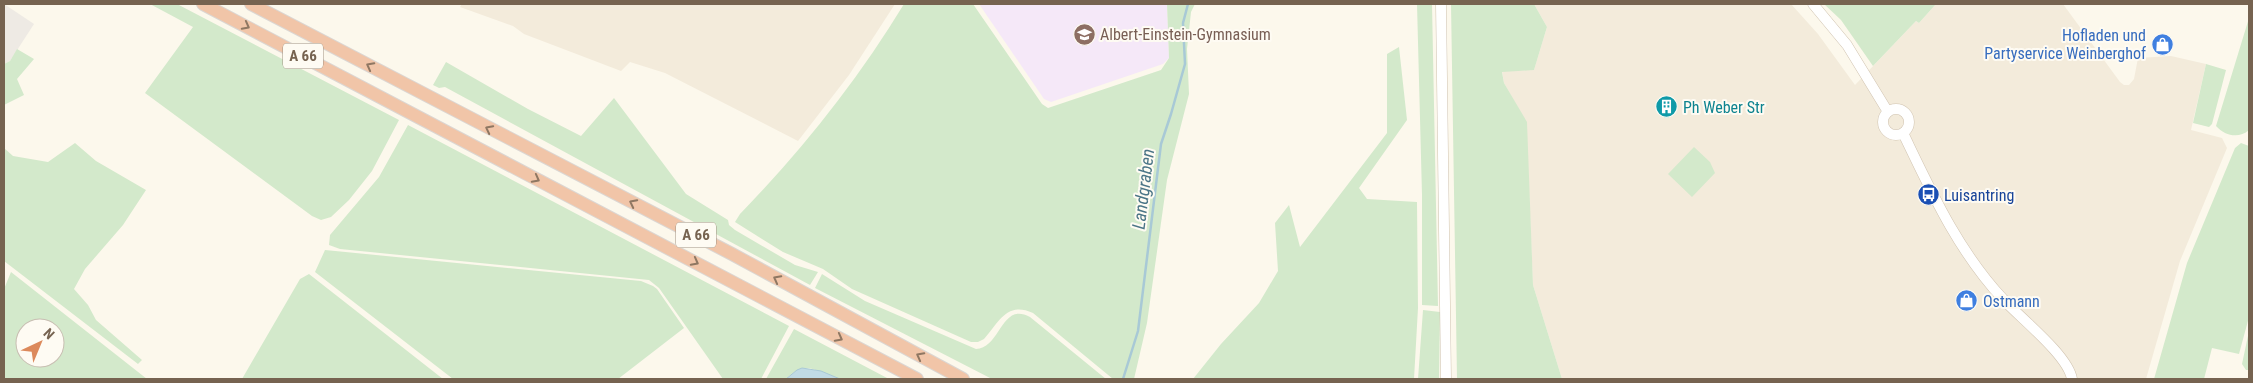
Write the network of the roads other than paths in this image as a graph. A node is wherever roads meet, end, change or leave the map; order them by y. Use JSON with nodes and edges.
{"nodes":[{"id":1,"x":203,"y":4,"type":"edge"},
{"id":2,"x":251,"y":4,"type":"edge"},
{"id":3,"x":1441,"y":4,"type":"edge"},
{"id":4,"x":1813,"y":4,"type":"edge"},
{"id":5,"x":1888,"y":112,"type":"junction"},
{"id":6,"x":1903,"y":133,"type":"junction"},
{"id":7,"x":917,"y":379,"type":"edge"},
{"id":8,"x":963,"y":379,"type":"edge"},
{"id":9,"x":1446,"y":379,"type":"edge"},
{"id":10,"x":2072,"y":379,"type":"edge"}],
"edges":[{"from":1,"to":7,"type":"highway","number":"A 66","one_way":true},
{"from":8,"to":2,"type":"highway","number":"A 66","one_way":true},
{"from":3,"to":9,"type":"street"},
{"from":4,"to":5,"type":"street"},
{"from":5,"to":6,"type":"street"},
{"from":5,"to":6,"type":"street"},
{"from":6,"to":10,"type":"street"}]}
